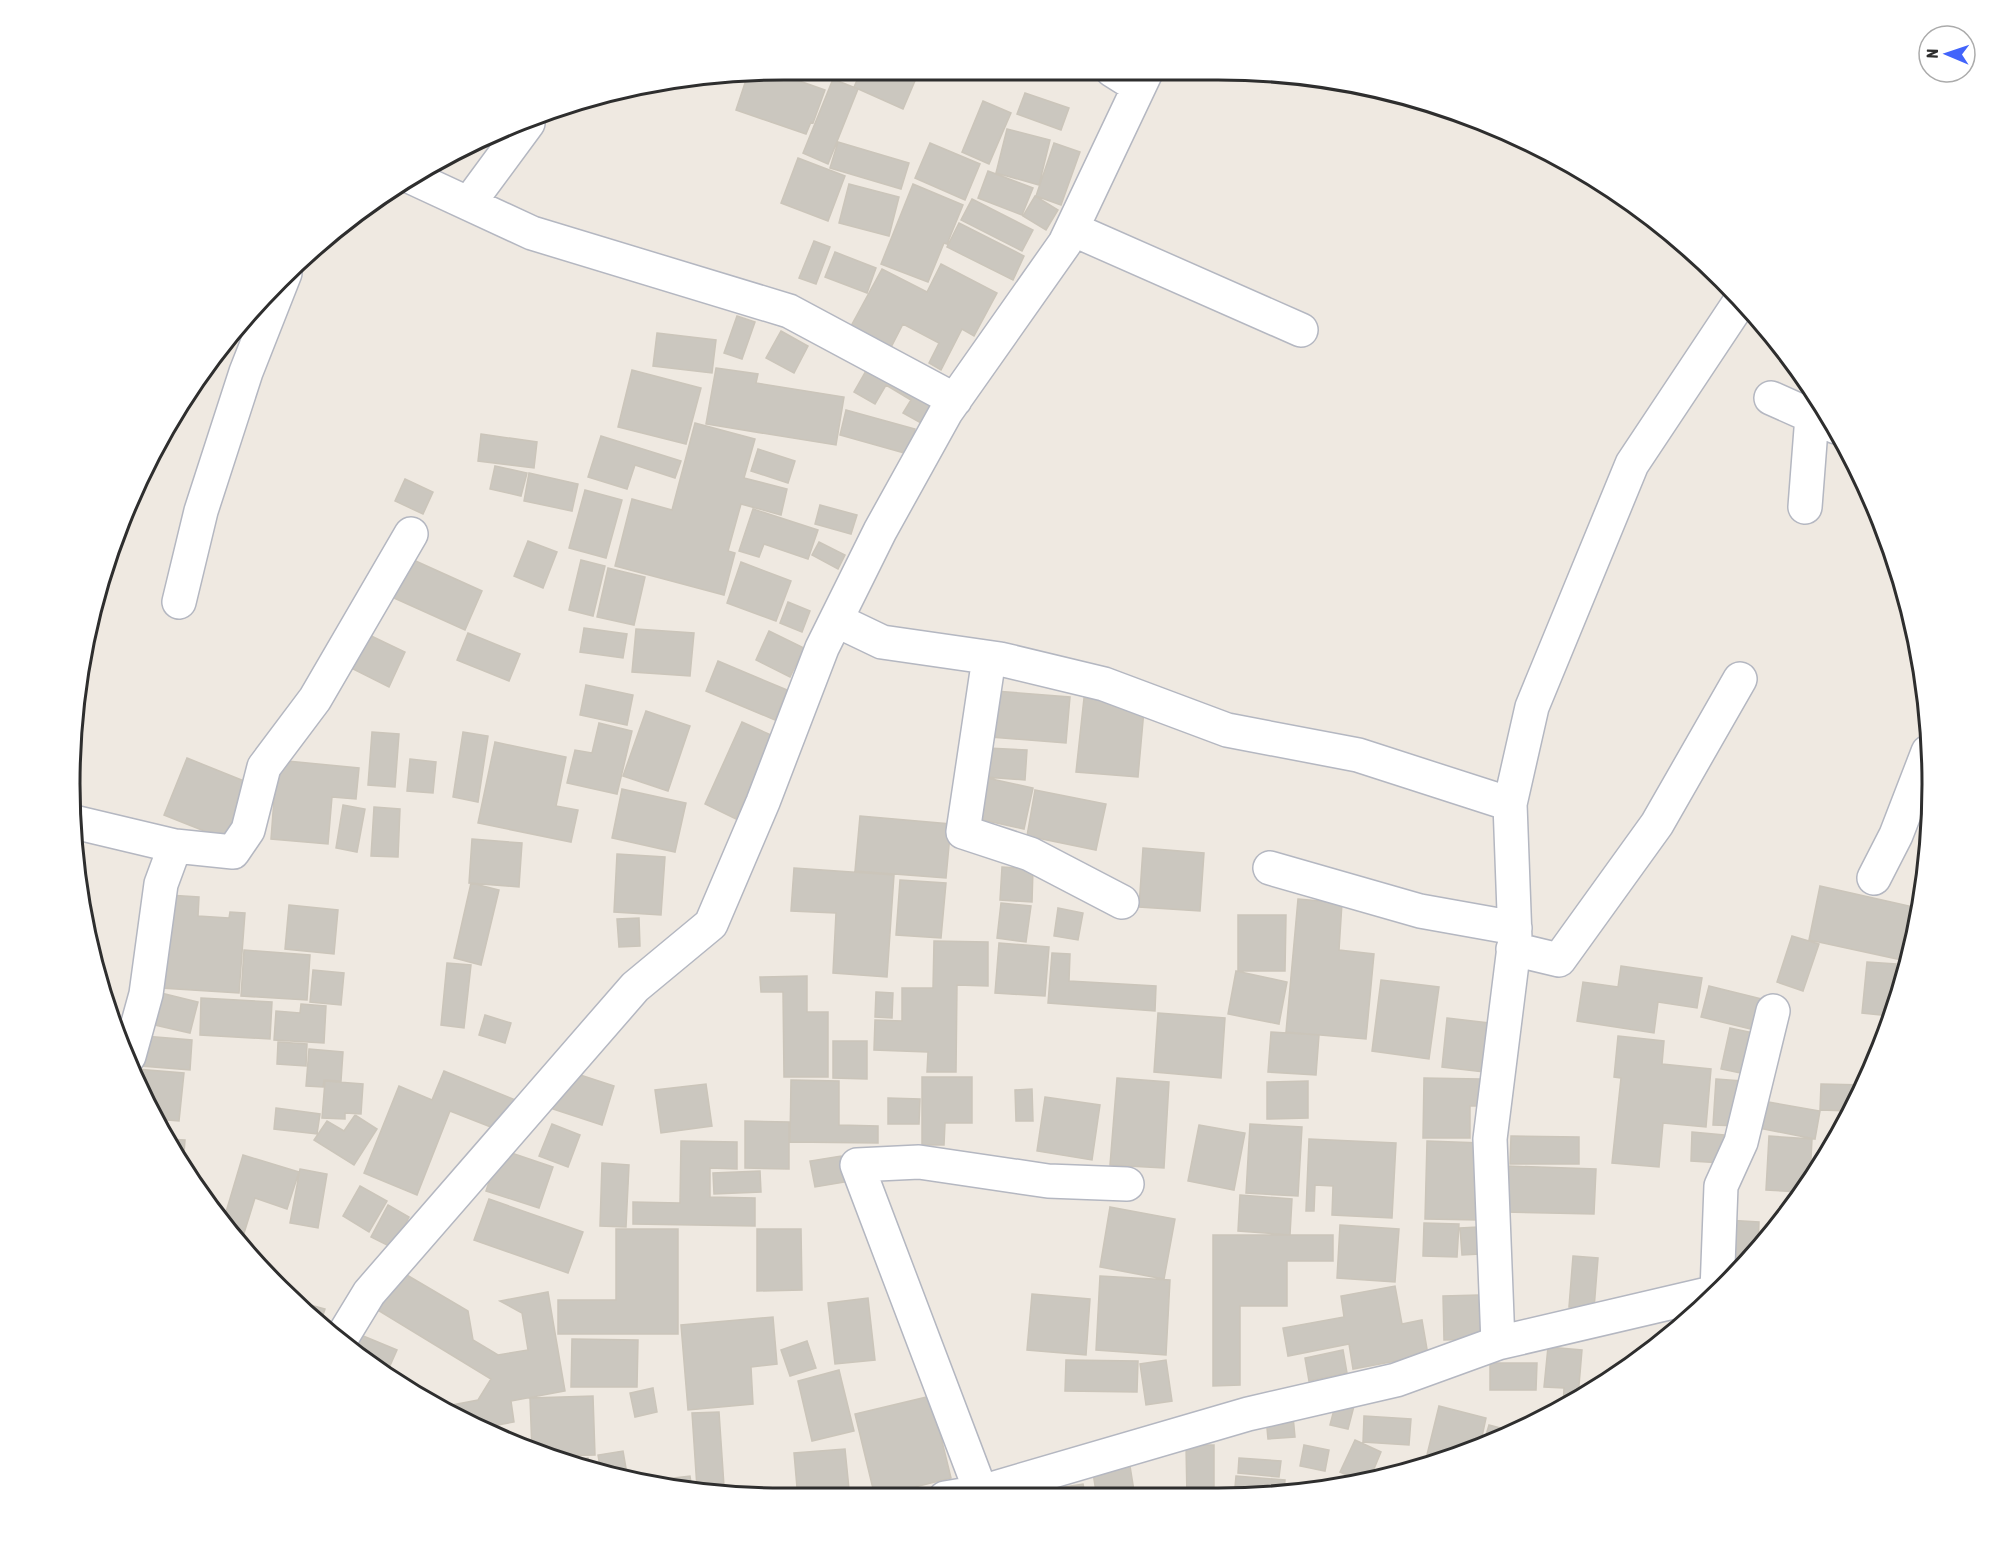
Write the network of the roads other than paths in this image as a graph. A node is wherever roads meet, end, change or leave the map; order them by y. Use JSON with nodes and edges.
{"nodes":[{"id":1,"x":1131,"y":80,"type":"edge"},
{"id":2,"x":523,"y":130,"type":"edge"},
{"id":3,"x":420,"y":181,"type":"edge"},
{"id":4,"x":469,"y":203,"type":"junction"},
{"id":5,"x":1072,"y":229,"type":"junction"},
{"id":6,"x":276,"y":297,"type":"edge"},
{"id":7,"x":1736,"y":308,"type":"edge"},
{"id":8,"x":1301,"y":330,"type":"dead end"},
{"id":9,"x":1771,"y":398,"type":"dead end"},
{"id":10,"x":955,"y":400,"type":"junction"},
{"id":11,"x":1820,"y":420,"type":"edge"},
{"id":12,"x":1823,"y":426,"type":"edge"},
{"id":13,"x":1805,"y":507,"type":"dead end"},
{"id":14,"x":411,"y":534,"type":"dead end"},
{"id":15,"x":179,"y":602,"type":"dead end"},
{"id":16,"x":836,"y":620,"type":"junction"},
{"id":17,"x":989,"y":658,"type":"junction"},
{"id":18,"x":1740,"y":679,"type":"dead end"},
{"id":19,"x":1921,"y":769,"type":"edge"},
{"id":20,"x":1510,"y":804,"type":"junction"},
{"id":21,"x":81,"y":824,"type":"edge"},
{"id":22,"x":175,"y":846,"type":"junction"},
{"id":23,"x":1270,"y":868,"type":"dead end"},
{"id":24,"x":1874,"y":878,"type":"dead end"},
{"id":25,"x":1122,"y":902,"type":"dead end"},
{"id":26,"x":1514,"y":938,"type":"junction"},
{"id":27,"x":1773,"y":1011,"type":"dead end"},
{"id":28,"x":131,"y":1049,"type":"edge"},
{"id":29,"x":1127,"y":1184,"type":"dead end"},
{"id":30,"x":1717,"y":1279,"type":"edge"},
{"id":31,"x":1701,"y":1296,"type":"edge"},
{"id":32,"x":344,"y":1334,"type":"edge"},
{"id":33,"x":1498,"y":1343,"type":"junction"},
{"id":34,"x":979,"y":1488,"type":"edge"},
{"id":35,"x":995,"y":1488,"type":"edge"}],
"edges":[{"from":1,"to":5,"type":"street"},
{"from":2,"to":4,"type":"street"},
{"from":3,"to":4,"type":"street"},
{"from":4,"to":10,"type":"street"},
{"from":5,"to":8,"type":"street"},
{"from":5,"to":10,"type":"street"},
{"from":6,"to":15,"type":"street"},
{"from":7,"to":20,"type":"street"},
{"from":9,"to":11,"type":"street"},
{"from":10,"to":16,"type":"street"},
{"from":12,"to":13,"type":"street"},
{"from":14,"to":22,"type":"street"},
{"from":16,"to":17,"type":"street"},
{"from":16,"to":32,"type":"street"},
{"from":17,"to":20,"type":"street"},
{"from":17,"to":25,"type":"street"},
{"from":18,"to":26,"type":"street"},
{"from":19,"to":24,"type":"street"},
{"from":20,"to":26,"type":"street"},
{"from":21,"to":22,"type":"street"},
{"from":22,"to":28,"type":"street"},
{"from":23,"to":26,"type":"street"},
{"from":26,"to":33,"type":"street"},
{"from":27,"to":30,"type":"street"},
{"from":29,"to":34,"type":"street"},
{"from":31,"to":33,"type":"street"},
{"from":33,"to":35,"type":"street"}]}
